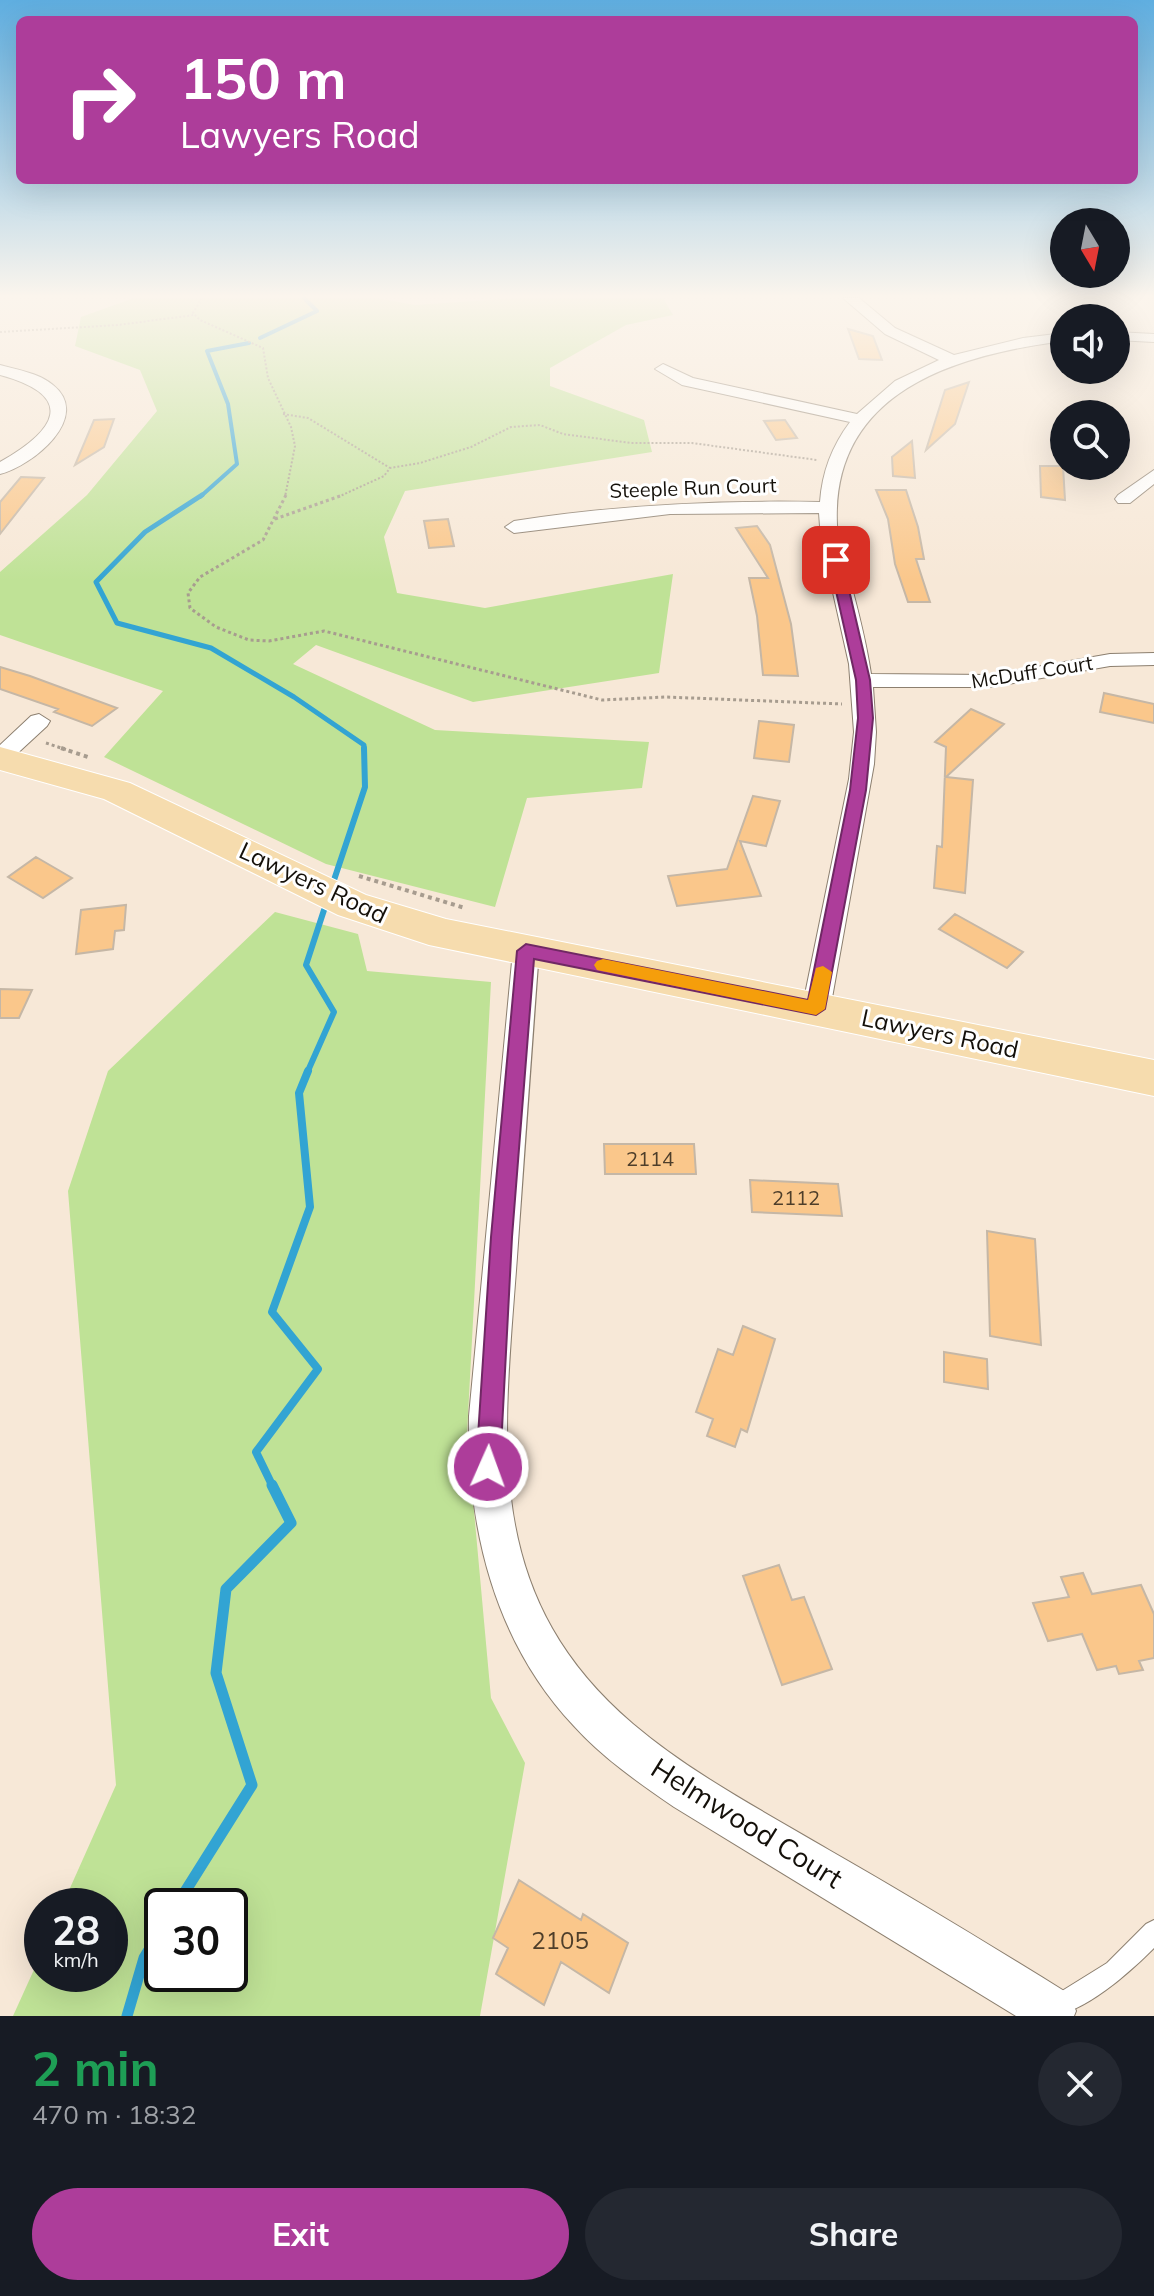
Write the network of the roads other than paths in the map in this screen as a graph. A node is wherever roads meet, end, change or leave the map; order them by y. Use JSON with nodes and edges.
{"nodes":[{"id":1,"x":50,"y":392,"type":"edge"},
{"id":2,"x":734,"y":392,"type":"edge"},
{"id":3,"x":892,"y":392,"type":"edge"},
{"id":4,"x":862,"y":420,"type":"junction"},
{"id":5,"x":0,"y":469,"type":"edge"},
{"id":6,"x":1154,"y":475,"type":"edge"},
{"id":7,"x":1124,"y":499,"type":"dead end"},
{"id":8,"x":827,"y":508,"type":"junction"},
{"id":9,"x":514,"y":527,"type":"dead end"},
{"id":10,"x":1154,"y":659,"type":"edge"},
{"id":11,"x":863,"y":680,"type":"junction"},
{"id":12,"x":16,"y":742,"type":"edge"},
{"id":13,"x":526,"y":951,"type":"junction"},
{"id":14,"x":816,"y":1009,"type":"junction"},
{"id":15,"x":1154,"y":1078,"type":"edge"},
{"id":16,"x":1154,"y":1932,"type":"edge"},
{"id":17,"x":1052,"y":2011,"type":"joint"}],
"edges":[{"from":1,"to":5,"type":"street"},
{"from":2,"to":4,"type":"street"},
{"from":3,"to":4,"type":"street"},
{"from":4,"to":8,"type":"street"},
{"from":6,"to":7,"type":"street"},
{"from":8,"to":9,"type":"street","name":"Steeple Run Court"},
{"from":8,"to":11,"type":"street"},
{"from":10,"to":11,"type":"street","name":"McDuff Court"},
{"from":11,"to":14,"type":"street"},
{"from":12,"to":13,"type":"main road","name":"Lawyers Road"},
{"from":13,"to":14,"type":"main road","name":"Lawyers Road"},
{"from":13,"to":17,"type":"street","name":"Helmwood Court"},
{"from":14,"to":15,"type":"main road","name":"Lawyers Road"},
{"from":16,"to":17,"type":"lane"}]}
